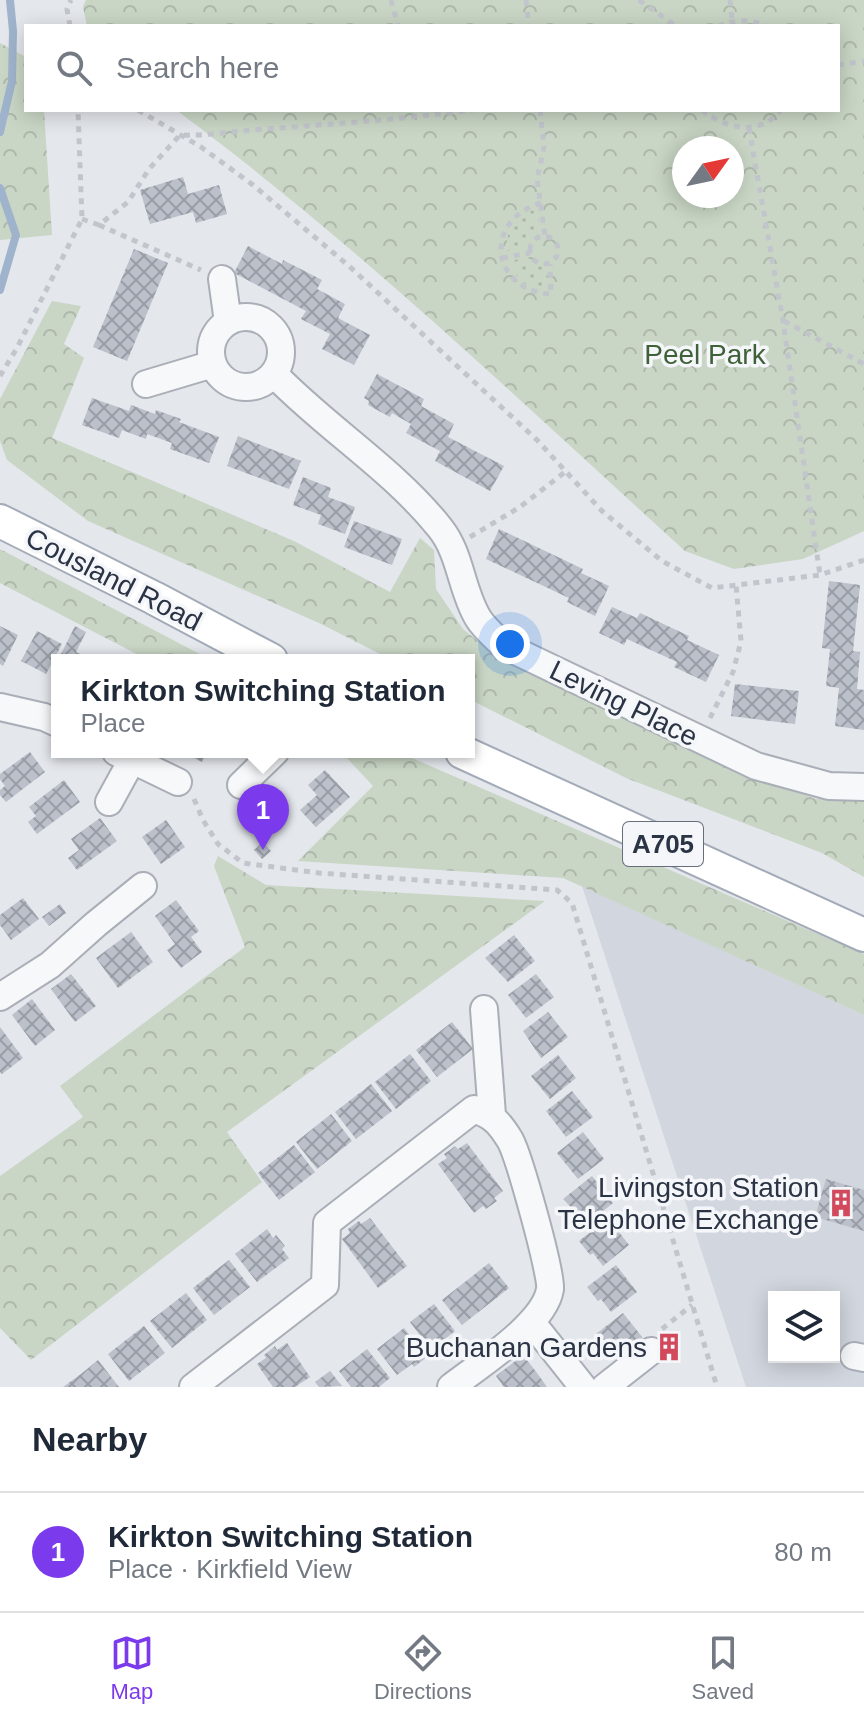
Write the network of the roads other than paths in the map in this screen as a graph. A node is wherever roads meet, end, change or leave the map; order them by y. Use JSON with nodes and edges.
{"nodes":[{"id":1,"x":222,"y":279,"type":"road end"},
{"id":2,"x":228,"y":322,"type":"junction"},
{"id":3,"x":213,"y":364,"type":"junction"},
{"id":4,"x":274,"y":374,"type":"junction"},
{"id":5,"x":146,"y":384,"type":"dead end"},
{"id":6,"x":0,"y":521,"type":"edge"},
{"id":7,"x":260,"y":654,"type":"edge"},
{"id":8,"x":0,"y":707,"type":"edge"},
{"id":9,"x":51,"y":720,"type":"edge"},
{"id":10,"x":123,"y":758,"type":"edge"},
{"id":11,"x":128,"y":758,"type":"edge"},
{"id":12,"x":269,"y":758,"type":"edge"},
{"id":13,"x":475,"y":758,"type":"edge"},
{"id":14,"x":178,"y":782,"type":"dead end"},
{"id":15,"x":241,"y":785,"type":"dead end"},
{"id":16,"x":864,"y":787,"type":"edge"},
{"id":17,"x":109,"y":802,"type":"dead end"},
{"id":18,"x":143,"y":886,"type":"dead end"},
{"id":19,"x":864,"y":935,"type":"edge"},
{"id":20,"x":0,"y":997,"type":"edge"},
{"id":21,"x":484,"y":1009,"type":"dead end"},
{"id":22,"x":492,"y":1115,"type":"junction"},
{"id":23,"x":533,"y":1324,"type":"junction"},
{"id":24,"x":651,"y":1351,"type":"road end"},
{"id":25,"x":193,"y":1387,"type":"edge"},
{"id":26,"x":451,"y":1387,"type":"edge"},
{"id":27,"x":583,"y":1387,"type":"edge"},
{"id":28,"x":605,"y":1387,"type":"edge"}],
"edges":[{"from":1,"to":2,"type":"street"},
{"from":2,"to":3,"type":"street"},
{"from":2,"to":4,"type":"street"},
{"from":3,"to":4,"type":"street"},
{"from":3,"to":5,"type":"street"},
{"from":4,"to":16,"type":"street","name":"Leving Place"},
{"from":6,"to":7,"type":"main road","name":"Cousland Road"},
{"from":8,"to":9,"type":"street"},
{"from":10,"to":17,"type":"street"},
{"from":11,"to":14,"type":"street"},
{"from":12,"to":15,"type":"street"},
{"from":13,"to":19,"type":"main road","number":"A705"},
{"from":18,"to":20,"type":"street"},
{"from":21,"to":22,"type":"street"},
{"from":22,"to":23,"type":"street"},
{"from":22,"to":25,"type":"street"},
{"from":23,"to":26,"type":"street"},
{"from":23,"to":27,"type":"street"},
{"from":24,"to":28,"type":"street"}]}
